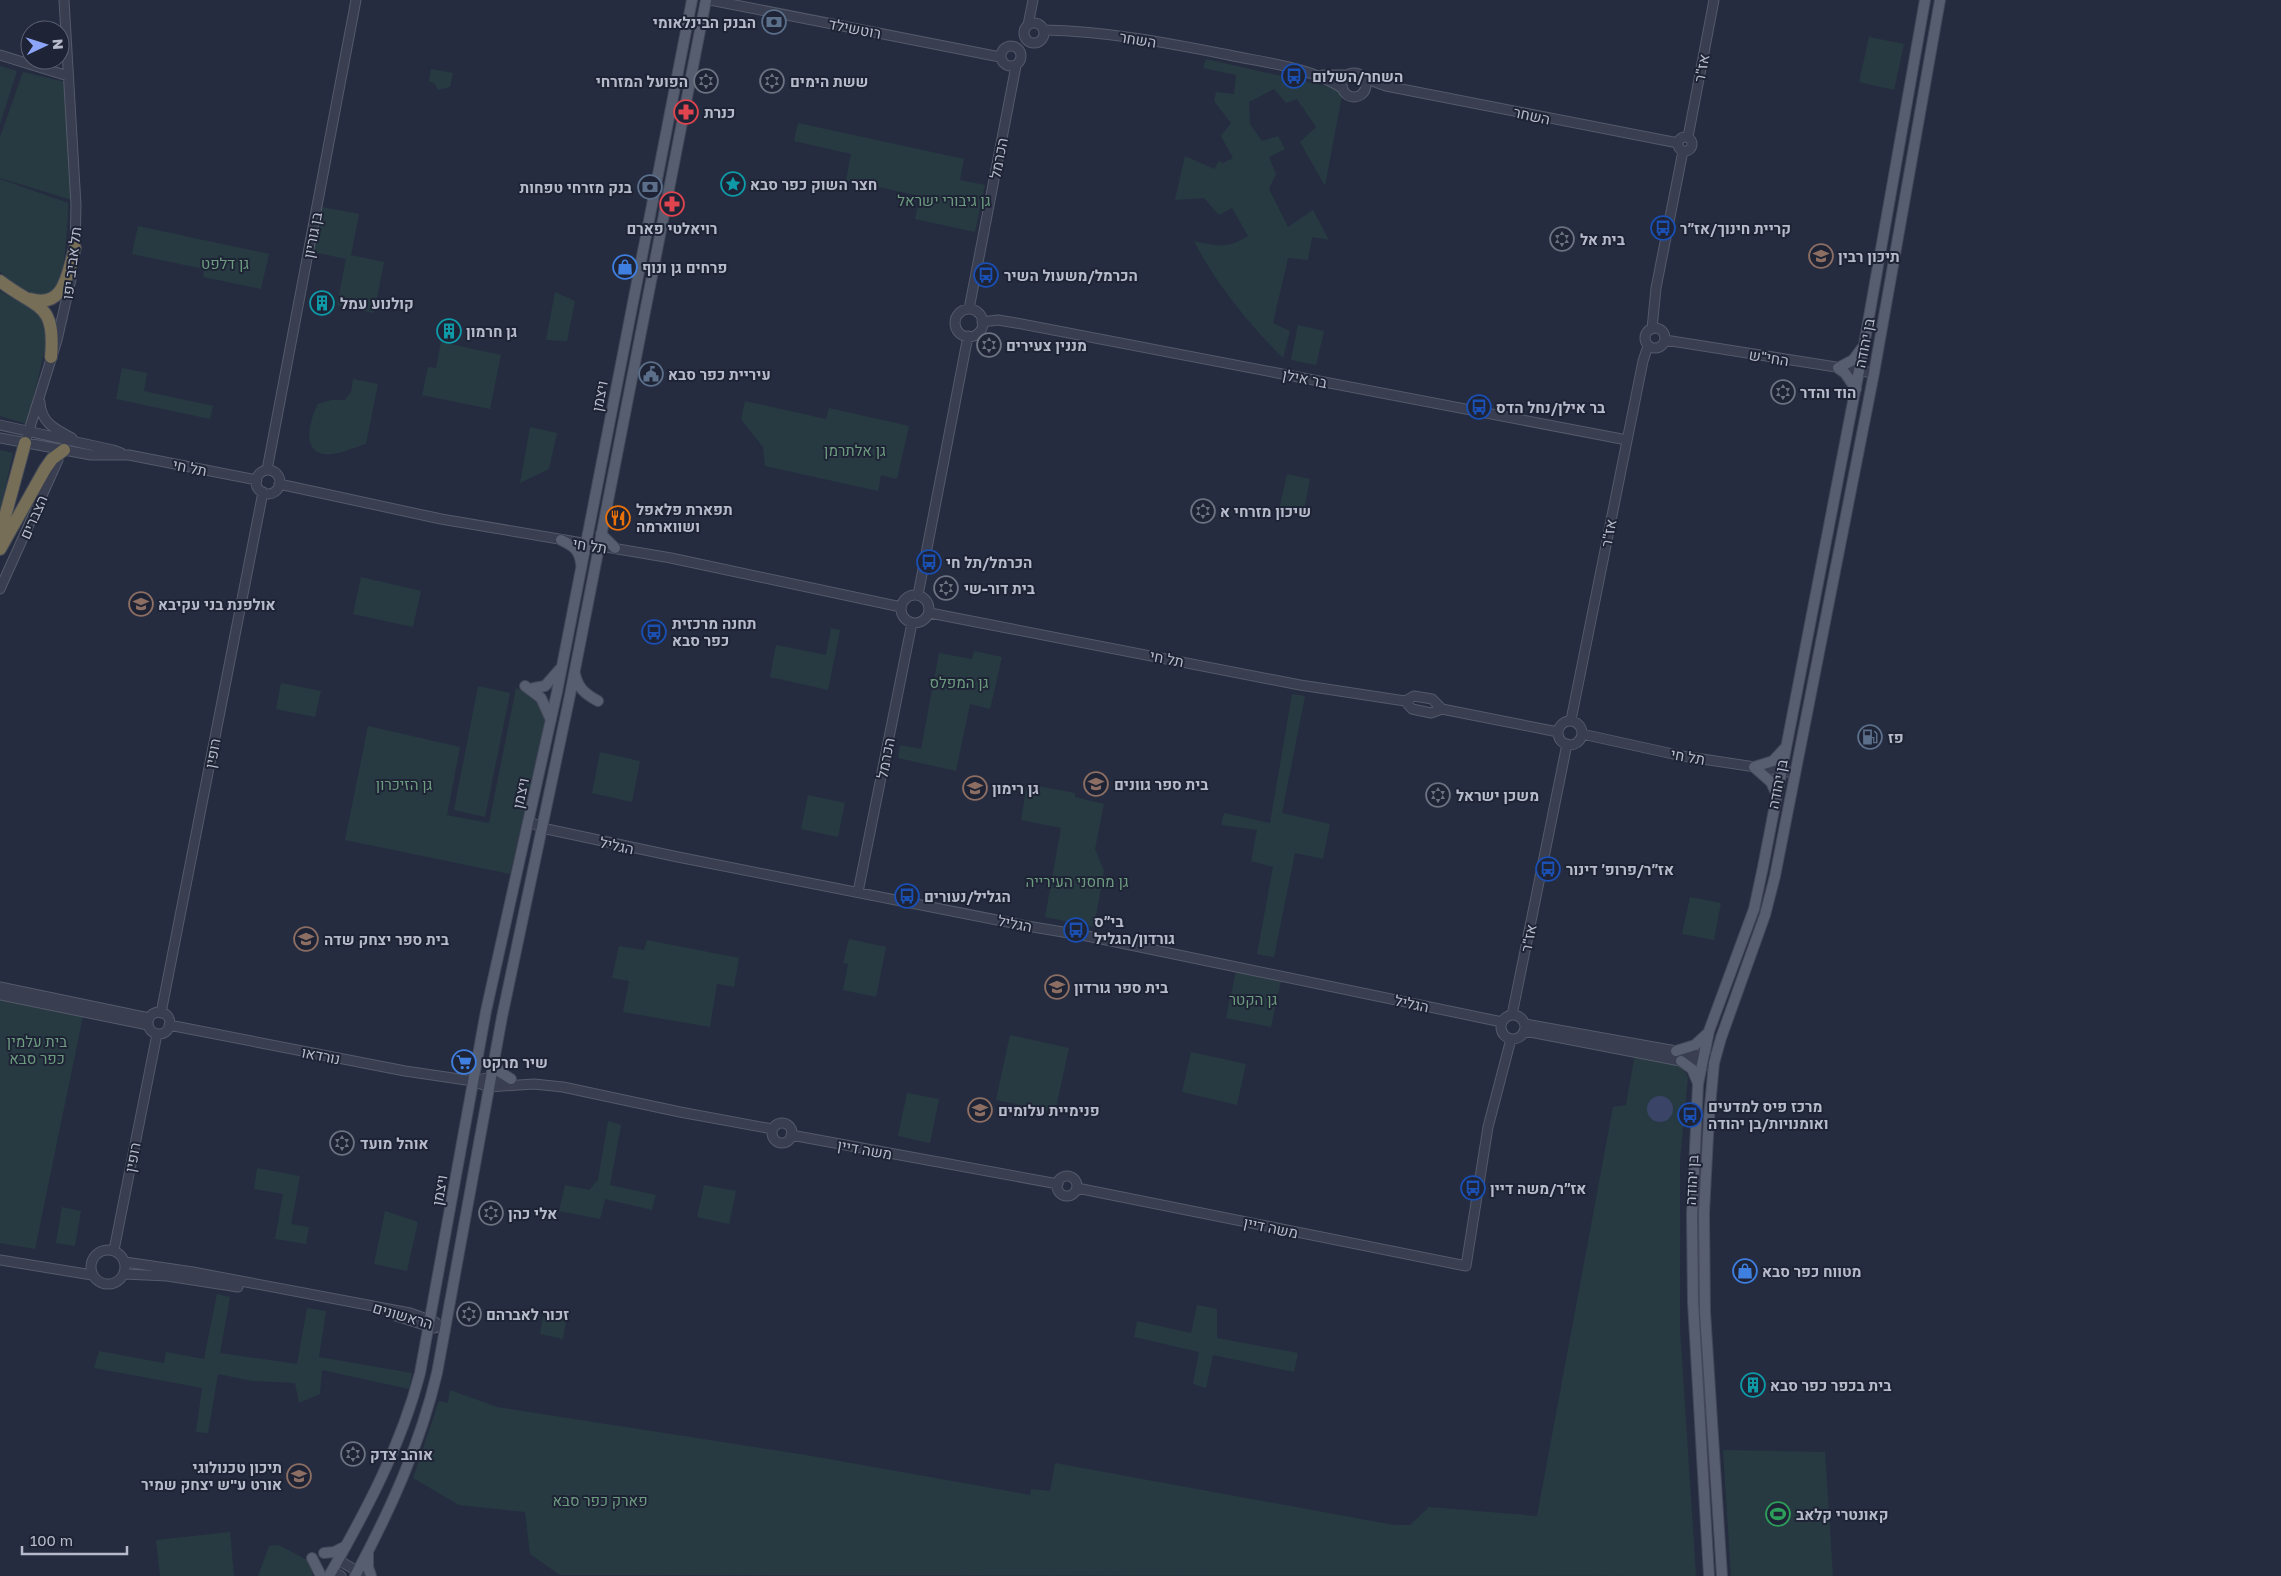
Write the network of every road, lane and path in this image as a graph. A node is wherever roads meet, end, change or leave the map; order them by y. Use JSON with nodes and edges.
{"nodes":[{"id":1,"x":64,"y":0,"type":"edge"},
{"id":2,"x":356,"y":0,"type":"edge"},
{"id":3,"x":692,"y":0,"type":"edge"},
{"id":4,"x":706,"y":0,"type":"edge"},
{"id":5,"x":710,"y":0,"type":"edge"},
{"id":6,"x":1033,"y":0,"type":"edge"},
{"id":7,"x":1714,"y":0,"type":"edge"},
{"id":8,"x":1925,"y":0,"type":"edge"},
{"id":9,"x":1940,"y":0,"type":"edge"},
{"id":10,"x":1026,"y":29,"type":"junction"},
{"id":11,"x":1044,"y":30,"type":"junction"},
{"id":12,"x":1034,"y":44,"type":"junction"},
{"id":13,"x":1013,"y":46,"type":"junction"},
{"id":14,"x":0,"y":55,"type":"edge"},
{"id":15,"x":1000,"y":56,"type":"junction"},
{"id":16,"x":1021,"y":57,"type":"junction"},
{"id":17,"x":1016,"y":66,"type":"junction"},
{"id":18,"x":1319,"y":75,"type":"junction"},
{"id":19,"x":68,"y":76,"type":"junction"},
{"id":20,"x":1347,"y":76,"type":"junction"},
{"id":21,"x":1364,"y":78,"type":"junction"},
{"id":22,"x":1386,"y":86,"type":"junction"},
{"id":23,"x":1342,"y":88,"type":"junction"},
{"id":24,"x":1365,"y":91,"type":"junction"},
{"id":25,"x":1680,"y":147,"type":"junction"},
{"id":26,"x":75,"y":248,"type":"junction"},
{"id":27,"x":0,"y":281,"type":"edge"},
{"id":28,"x":24,"y":297,"type":"junction"},
{"id":29,"x":969,"y":309,"type":"junction"},
{"id":30,"x":982,"y":322,"type":"junction"},
{"id":31,"x":1652,"y":328,"type":"junction"},
{"id":32,"x":968,"y":336,"type":"junction"},
{"id":33,"x":1665,"y":340,"type":"junction"},
{"id":34,"x":1864,"y":345,"type":"junction"},
{"id":35,"x":1648,"y":346,"type":"junction"},
{"id":36,"x":51,"y":357,"type":"junction"},
{"id":37,"x":1838,"y":368,"type":"junction"},
{"id":38,"x":1859,"y":371,"type":"junction"},
{"id":39,"x":1874,"y":374,"type":"junction"},
{"id":40,"x":1856,"y":389,"type":"junction"},
{"id":41,"x":39,"y":398,"type":"junction"},
{"id":42,"x":0,"y":425,"type":"edge"},
{"id":43,"x":27,"y":437,"type":"junction"},
{"id":44,"x":0,"y":438,"type":"edge"},
{"id":45,"x":1627,"y":440,"type":"junction"},
{"id":46,"x":81,"y":443,"type":"junction"},
{"id":47,"x":68,"y":450,"type":"junction"},
{"id":48,"x":123,"y":454,"type":"junction"},
{"id":49,"x":267,"y":470,"type":"junction"},
{"id":50,"x":256,"y":480,"type":"junction"},
{"id":51,"x":279,"y":484,"type":"junction"},
{"id":52,"x":263,"y":492,"type":"junction"},
{"id":53,"x":601,"y":534,"type":"junction"},
{"id":54,"x":0,"y":535,"type":"edge"},
{"id":55,"x":560,"y":540,"type":"junction"},
{"id":56,"x":586,"y":543,"type":"junction"},
{"id":57,"x":599,"y":545,"type":"junction"},
{"id":58,"x":615,"y":548,"type":"junction"},
{"id":59,"x":0,"y":550,"type":"edge"},
{"id":60,"x":581,"y":566,"type":"junction"},
{"id":61,"x":0,"y":589,"type":"edge"},
{"id":62,"x":918,"y":595,"type":"junction"},
{"id":63,"x":901,"y":607,"type":"junction"},
{"id":64,"x":930,"y":613,"type":"junction"},
{"id":65,"x":912,"y":623,"type":"junction"},
{"id":66,"x":562,"y":666,"type":"junction"},
{"id":67,"x":574,"y":670,"type":"junction"},
{"id":68,"x":598,"y":700,"type":"dead end"},
{"id":69,"x":1405,"y":701,"type":"junction"},
{"id":70,"x":1442,"y":710,"type":"junction"},
{"id":71,"x":551,"y":720,"type":"junction"},
{"id":72,"x":1570,"y":720,"type":"junction"},
{"id":73,"x":1558,"y":732,"type":"junction"},
{"id":74,"x":1582,"y":734,"type":"junction"},
{"id":75,"x":1567,"y":744,"type":"junction"},
{"id":76,"x":1786,"y":745,"type":"junction"},
{"id":77,"x":1754,"y":767,"type":"junction"},
{"id":78,"x":1782,"y":771,"type":"junction"},
{"id":79,"x":1795,"y":773,"type":"junction"},
{"id":80,"x":1777,"y":795,"type":"junction"},
{"id":81,"x":529,"y":821,"type":"junction"},
{"id":82,"x":542,"y":828,"type":"junction"},
{"id":83,"x":858,"y":892,"type":"junction"},
{"id":84,"x":0,"y":987,"type":"edge"},
{"id":85,"x":0,"y":996,"type":"edge"},
{"id":86,"x":161,"y":1013,"type":"junction"},
{"id":87,"x":1512,"y":1015,"type":"junction"},
{"id":88,"x":149,"y":1022,"type":"junction"},
{"id":89,"x":1502,"y":1022,"type":"junction"},
{"id":90,"x":169,"y":1025,"type":"junction"},
{"id":91,"x":1525,"y":1028,"type":"junction"},
{"id":92,"x":1710,"y":1031,"type":"junction"},
{"id":93,"x":157,"y":1034,"type":"junction"},
{"id":94,"x":1511,"y":1039,"type":"junction"},
{"id":95,"x":1676,"y":1051,"type":"junction"},
{"id":96,"x":494,"y":1061,"type":"junction"},
{"id":97,"x":1681,"y":1061,"type":"junction"},
{"id":98,"x":1702,"y":1061,"type":"junction"},
{"id":99,"x":1714,"y":1063,"type":"junction"},
{"id":100,"x":511,"y":1079,"type":"junction"},
{"id":101,"x":473,"y":1081,"type":"junction"},
{"id":102,"x":490,"y":1082,"type":"junction"},
{"id":103,"x":534,"y":1084,"type":"junction"},
{"id":104,"x":1698,"y":1084,"type":"junction"},
{"id":105,"x":772,"y":1130,"type":"junction"},
{"id":106,"x":791,"y":1135,"type":"junction"},
{"id":107,"x":1058,"y":1184,"type":"junction"},
{"id":108,"x":1077,"y":1188,"type":"junction"},
{"id":109,"x":114,"y":1250,"type":"junction"},
{"id":110,"x":0,"y":1260,"type":"edge"},
{"id":111,"x":125,"y":1262,"type":"junction"},
{"id":112,"x":124,"y":1274,"type":"junction"},
{"id":113,"x":92,"y":1275,"type":"junction"},
{"id":114,"x":430,"y":1323,"type":"junction"},
{"id":115,"x":445,"y":1332,"type":"junction"},
{"id":116,"x":346,"y":1546,"type":"junction"},
{"id":117,"x":368,"y":1552,"type":"junction"},
{"id":118,"x":324,"y":1553,"type":"dead end"},
{"id":119,"x":312,"y":1558,"type":"dead end"},
{"id":120,"x":338,"y":1560,"type":"junction"},
{"id":121,"x":334,"y":1574,"type":"edge"},
{"id":122,"x":359,"y":1574,"type":"edge"},
{"id":123,"x":321,"y":1576,"type":"edge"},
{"id":124,"x":371,"y":1576,"type":"edge"},
{"id":125,"x":1709,"y":1576,"type":"edge"},
{"id":126,"x":1722,"y":1576,"type":"edge"}],
"edges":[{"from":1,"to":19,"type":"street"},
{"from":2,"to":49,"type":"street","name":"בן גוריון"},
{"from":3,"to":56,"type":"main road","name":"ויצמן"},
{"from":4,"to":53,"type":"main road","name":"ויצמן"},
{"from":5,"to":15,"type":"street","name":"רוטשילד"},
{"from":6,"to":10,"type":"street"},
{"from":7,"to":25,"type":"street","name":"אז\"ר"},
{"from":8,"to":34,"type":"main road","name":"בן יהודה"},
{"from":9,"to":39,"type":"main road","name":"בן יהודה"},
{"from":10,"to":11,"type":"street"},
{"from":10,"to":12,"type":"street"},
{"from":10,"to":13,"type":"street"},
{"from":11,"to":12,"type":"street"},
{"from":11,"to":18,"type":"street","name":"השחר"},
{"from":12,"to":16,"type":"street"},
{"from":13,"to":15,"type":"street"},
{"from":13,"to":16,"type":"street"},
{"from":14,"to":19,"type":"street"},
{"from":15,"to":17,"type":"street"},
{"from":16,"to":17,"type":"street"},
{"from":17,"to":29,"type":"street","name":"הכרמל"},
{"from":18,"to":20,"type":"street","name":"השחר"},
{"from":18,"to":23,"type":"street","name":"השחר"},
{"from":19,"to":26,"type":"street","name":"תל אביב יפו"},
{"from":20,"to":21,"type":"street"},
{"from":20,"to":23,"type":"street"},
{"from":21,"to":22,"type":"street","name":"השחר"},
{"from":21,"to":24,"type":"street"},
{"from":22,"to":24,"type":"street","name":"השחר"},
{"from":22,"to":25,"type":"street","name":"השחר"},
{"from":23,"to":24,"type":"street"},
{"from":25,"to":31,"type":"street"},
{"from":26,"to":28,"type":"highway"},
{"from":26,"to":36,"type":"street","name":"תל אביב יפו"},
{"from":27,"to":28,"type":"highway"},
{"from":28,"to":36,"type":"highway"},
{"from":29,"to":30,"type":"street"},
{"from":29,"to":32,"type":"street"},
{"from":30,"to":32,"type":"street"},
{"from":30,"to":45,"type":"street","name":"בר אילן"},
{"from":31,"to":33,"type":"street"},
{"from":31,"to":35,"type":"street"},
{"from":32,"to":62,"type":"street"},
{"from":33,"to":35,"type":"street"},
{"from":33,"to":37,"type":"street","name":"החי\"ש"},
{"from":34,"to":37,"type":"main road"},
{"from":34,"to":38,"type":"main road","name":"בן יהודה"},
{"from":35,"to":45,"type":"street","name":"אז\"ר"},
{"from":36,"to":41,"type":"street","name":"תל אביב יפו"},
{"from":37,"to":38,"type":"street","name":"החי\"ש"},
{"from":37,"to":40,"type":"main road"},
{"from":38,"to":39,"type":"street","name":"החי\"ש"},
{"from":38,"to":40,"type":"main road","name":"בן יהודה"},
{"from":39,"to":79,"type":"main road","name":"בן יהודה"},
{"from":40,"to":76,"type":"main road","name":"בן יהודה"},
{"from":41,"to":43,"type":"street","name":"תל אביב יפו"},
{"from":41,"to":46,"type":"street"},
{"from":42,"to":43,"type":"street","name":"תל חי"},
{"from":43,"to":44,"type":"street","name":"תל חי"},
{"from":43,"to":46,"type":"street","name":"תל חי"},
{"from":43,"to":47,"type":"street","name":"תל חי"},
{"from":43,"to":54,"type":"highway"},
{"from":45,"to":72,"type":"street","name":"אז\"ר"},
{"from":46,"to":48,"type":"street","name":"תל חי"},
{"from":47,"to":48,"type":"street","name":"תל חי"},
{"from":47,"to":59,"type":"highway"},
{"from":47,"to":61,"type":"street","name":"הצברים"},
{"from":48,"to":50,"type":"street","name":"תל חי"},
{"from":49,"to":50,"type":"street"},
{"from":49,"to":51,"type":"street"},
{"from":50,"to":52,"type":"street"},
{"from":51,"to":52,"type":"street"},
{"from":51,"to":55,"type":"street","name":"תל חי"},
{"from":52,"to":86,"type":"street","name":"רופין"},
{"from":53,"to":57,"type":"main road","name":"ויצמן"},
{"from":53,"to":58,"type":"main road"},
{"from":55,"to":56,"type":"street","name":"תל חי"},
{"from":55,"to":60,"type":"main road"},
{"from":56,"to":57,"type":"street","name":"תל חי"},
{"from":56,"to":60,"type":"main road","name":"ויצמן"},
{"from":57,"to":58,"type":"street","name":"תל חי"},
{"from":57,"to":67,"type":"main road","name":"ויצמן"},
{"from":58,"to":63,"type":"street","name":"תל חי"},
{"from":60,"to":66,"type":"main road","name":"ויצמן"},
{"from":62,"to":63,"type":"street"},
{"from":62,"to":64,"type":"street"},
{"from":63,"to":65,"type":"street"},
{"from":64,"to":65,"type":"street"},
{"from":64,"to":69,"type":"street","name":"תל חי"},
{"from":65,"to":83,"type":"street","name":"הכרמל"},
{"from":66,"to":71,"type":"main road","name":"ויצמן"},
{"from":66,"to":71,"type":"main road"},
{"from":67,"to":68,"type":"main road"},
{"from":67,"to":82,"type":"main road","name":"ויצמן"},
{"from":69,"to":70,"type":"street","name":"תל חי"},
{"from":69,"to":70,"type":"street","name":"תל חי"},
{"from":70,"to":73,"type":"street","name":"תל חי"},
{"from":71,"to":81,"type":"main road","name":"ויצמן"},
{"from":72,"to":73,"type":"street"},
{"from":72,"to":74,"type":"street"},
{"from":73,"to":75,"type":"street"},
{"from":74,"to":75,"type":"street"},
{"from":74,"to":77,"type":"street","name":"תל חי"},
{"from":75,"to":87,"type":"street","name":"אז\"ר"},
{"from":76,"to":77,"type":"main road"},
{"from":76,"to":78,"type":"main road","name":"בן יהודה"},
{"from":77,"to":78,"type":"street","name":"תל חי"},
{"from":77,"to":80,"type":"main road"},
{"from":78,"to":79,"type":"street","name":"תל חי"},
{"from":78,"to":80,"type":"main road","name":"בן יהודה"},
{"from":79,"to":99,"type":"main road","name":"בן יהודה"},
{"from":80,"to":92,"type":"main road","name":"בן יהודה"},
{"from":81,"to":82,"type":"street","name":"הגליל"},
{"from":81,"to":101,"type":"main road","name":"ויצמן"},
{"from":82,"to":83,"type":"street","name":"הגליל"},
{"from":82,"to":96,"type":"main road","name":"ויצמן"},
{"from":83,"to":89,"type":"street","name":"הגליל"},
{"from":84,"to":88,"type":"street"},
{"from":85,"to":88,"type":"street"},
{"from":86,"to":88,"type":"street"},
{"from":86,"to":90,"type":"street"},
{"from":87,"to":89,"type":"street"},
{"from":87,"to":91,"type":"street"},
{"from":88,"to":93,"type":"street"},
{"from":89,"to":94,"type":"street"},
{"from":90,"to":93,"type":"street"},
{"from":90,"to":101,"type":"street","name":"נורדאו"},
{"from":91,"to":94,"type":"street"},
{"from":91,"to":95,"type":"street"},
{"from":91,"to":97,"type":"street"},
{"from":92,"to":95,"type":"main road"},
{"from":92,"to":98,"type":"main road","name":"בן יהודה"},
{"from":93,"to":109,"type":"street","name":"רופין"},
{"from":94,"to":108,"type":"street","name":"משה דיין"},
{"from":95,"to":98,"type":"street"},
{"from":96,"to":100,"type":"main road"},
{"from":96,"to":102,"type":"main road","name":"ויצמן"},
{"from":97,"to":98,"type":"street"},
{"from":97,"to":104,"type":"main road"},
{"from":98,"to":99,"type":"street"},
{"from":98,"to":104,"type":"main road","name":"בן יהודה"},
{"from":99,"to":126,"type":"main road","name":"בן יהודה"},
{"from":100,"to":102,"type":"street"},
{"from":100,"to":103,"type":"street"},
{"from":101,"to":102,"type":"street"},
{"from":101,"to":114,"type":"main road","name":"ויצמן"},
{"from":102,"to":103,"type":"street"},
{"from":102,"to":115,"type":"main road","name":"ויצמן"},
{"from":103,"to":105,"type":"street"},
{"from":104,"to":125,"type":"main road","name":"בן יהודה"},
{"from":105,"to":106,"type":"street"},
{"from":105,"to":106,"type":"street"},
{"from":106,"to":107,"type":"street","name":"משה דיין"},
{"from":107,"to":108,"type":"street"},
{"from":107,"to":108,"type":"street"},
{"from":109,"to":111,"type":"street"},
{"from":109,"to":113,"type":"street"},
{"from":110,"to":113,"type":"street"},
{"from":111,"to":112,"type":"street"},
{"from":111,"to":114,"type":"street","name":"הראשונים"},
{"from":112,"to":113,"type":"street"},
{"from":112,"to":114,"type":"street","name":"הראשונים"},
{"from":114,"to":115,"type":"street","name":"הראשונים"},
{"from":114,"to":116,"type":"main road","name":"ויצמן"},
{"from":115,"to":117,"type":"main road","name":"ויצמן"},
{"from":116,"to":118,"type":"main road"},
{"from":116,"to":120,"type":"main road","name":"ויצמן"},
{"from":117,"to":122,"type":"main road","name":"ויצמן"},
{"from":117,"to":124,"type":"main road"},
{"from":119,"to":123,"type":"main road"},
{"from":120,"to":121,"type":"main road","name":"ויצמן"},
{"from":120,"to":122,"type":"street"}]}
